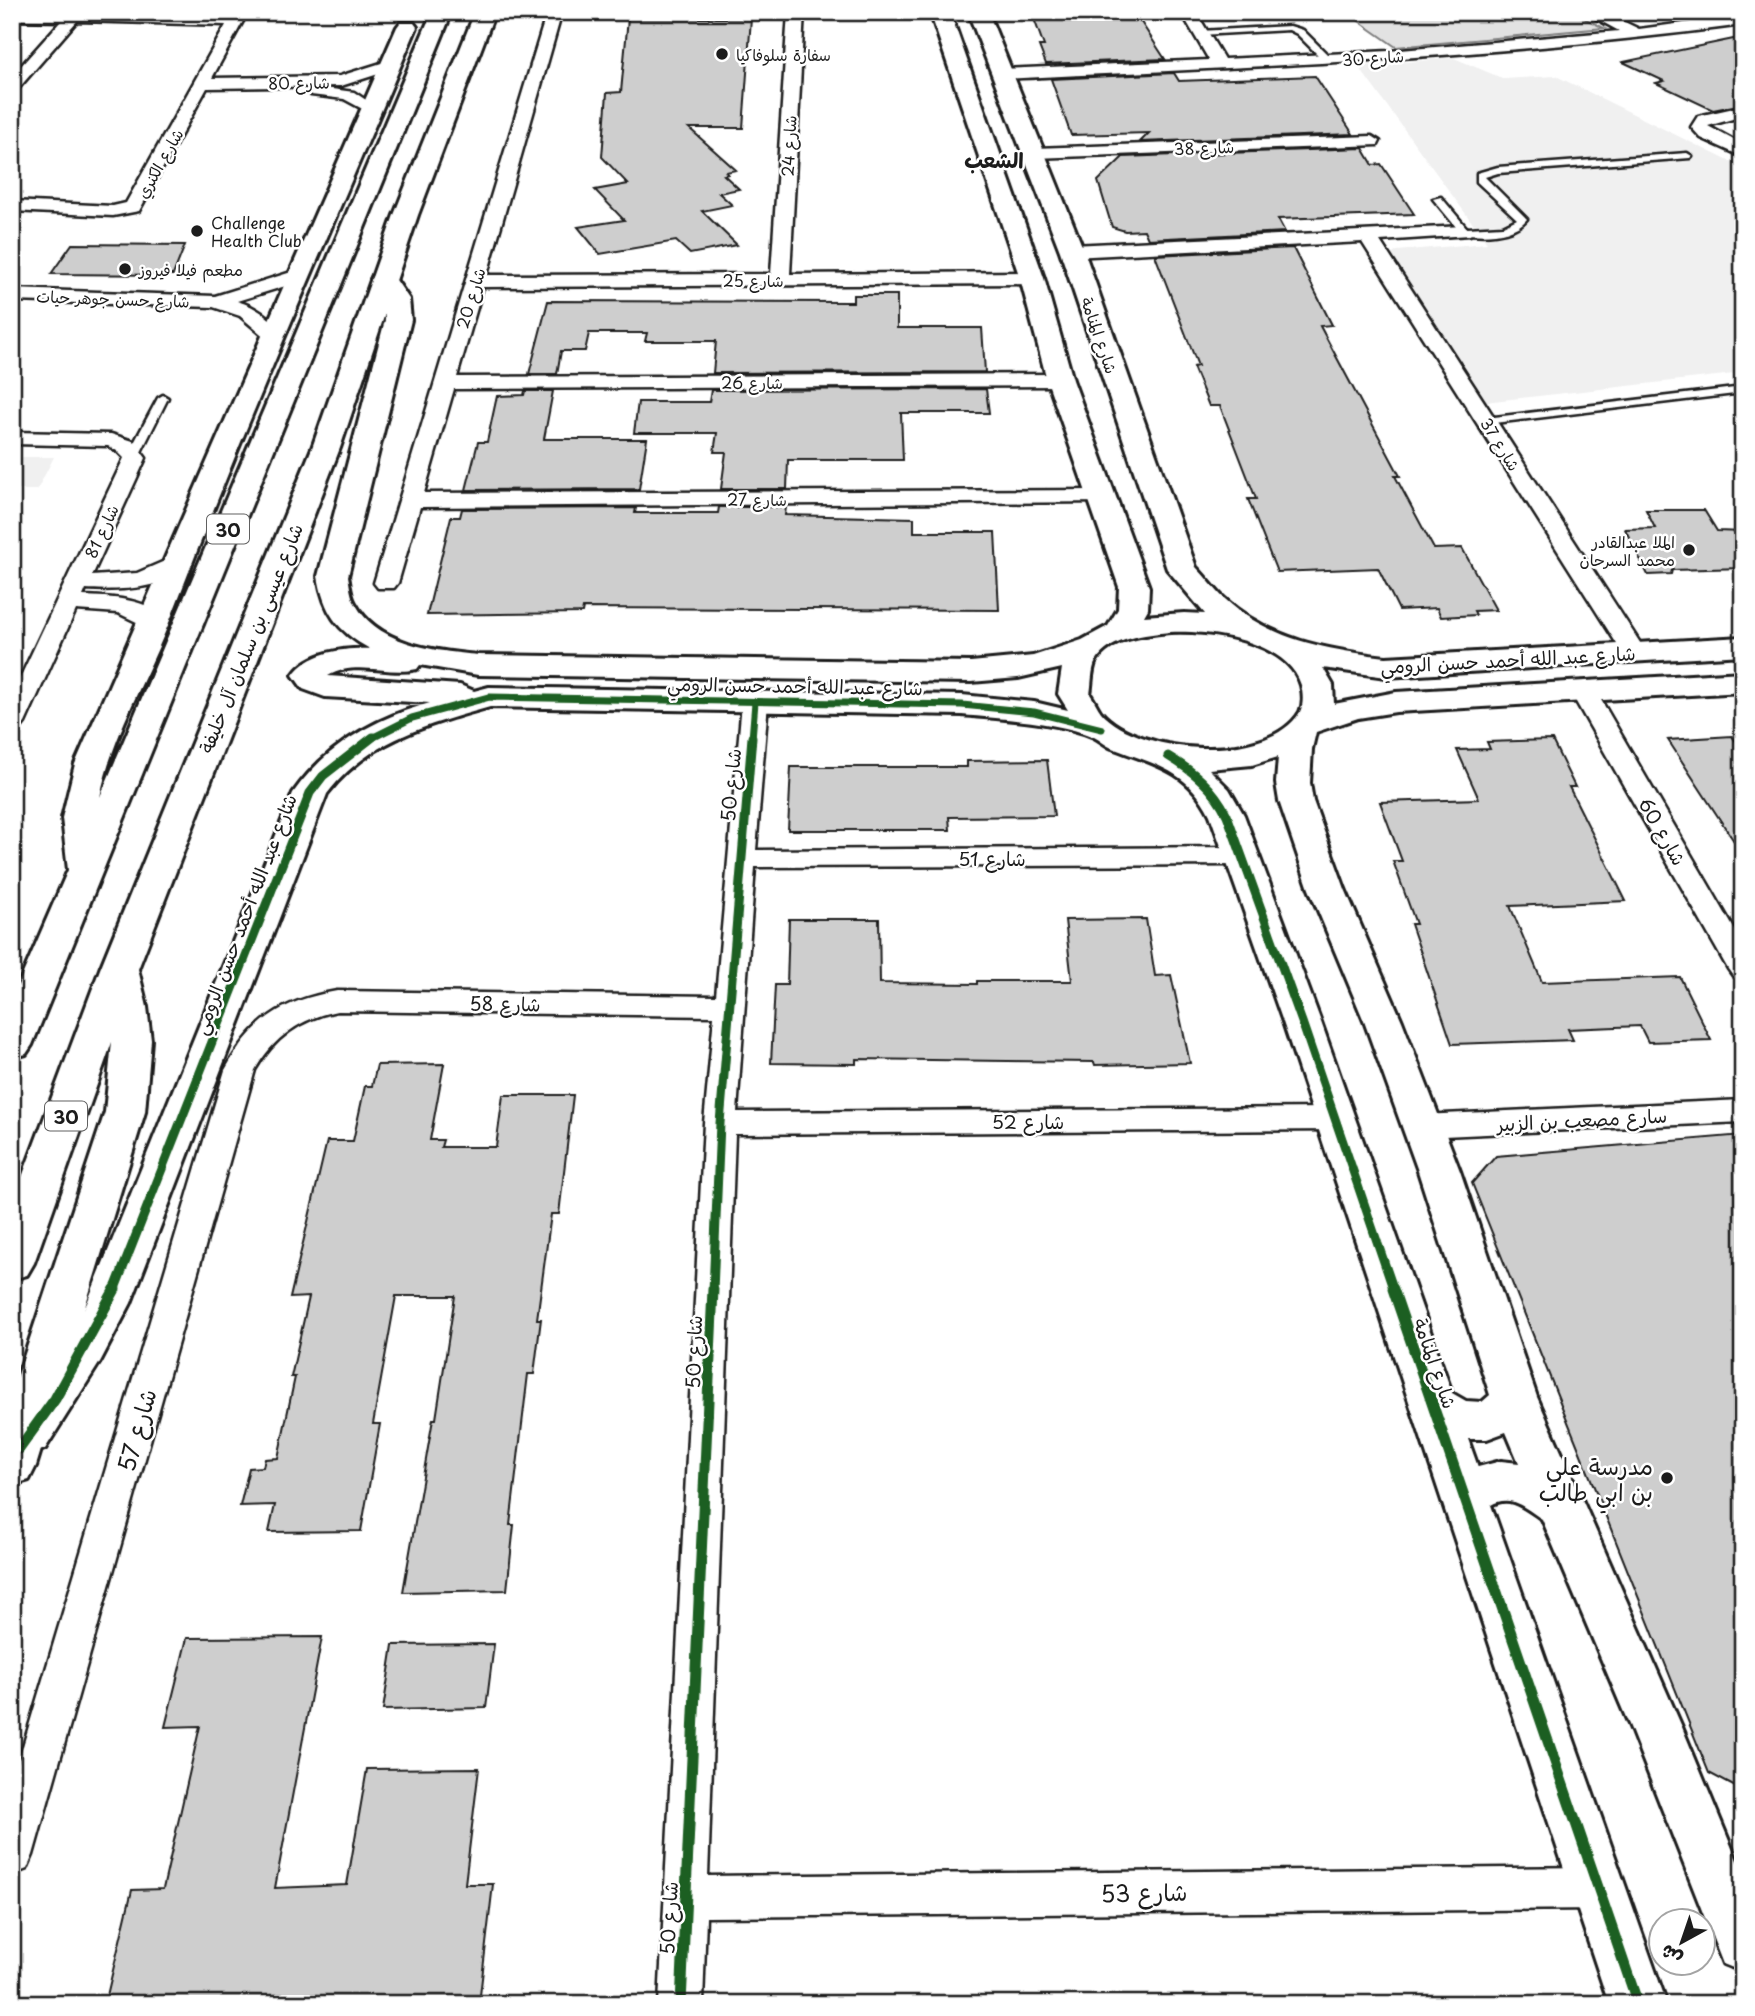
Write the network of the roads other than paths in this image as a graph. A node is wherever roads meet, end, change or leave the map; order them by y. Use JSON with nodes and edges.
{"nodes":[{"id":1,"x":420,"y":12,"type":"edge"},
{"id":2,"x":442,"y":12,"type":"edge"},
{"id":3,"x":485,"y":12,"type":"edge"},
{"id":4,"x":555,"y":12,"type":"edge"},
{"id":5,"x":796,"y":12,"type":"edge"},
{"id":6,"x":1188,"y":12,"type":"edge"},
{"id":7,"x":1591,"y":12,"type":"edge"},
{"id":8,"x":12,"y":15,"type":"edge"},
{"id":9,"x":73,"y":17,"type":"junction"},
{"id":10,"x":239,"y":17,"type":"edge"},
{"id":11,"x":943,"y":20,"type":"edge"},
{"id":12,"x":980,"y":20,"type":"edge"},
{"id":13,"x":1743,"y":20,"type":"edge"},
{"id":14,"x":1200,"y":33,"type":"junction"},
{"id":15,"x":1637,"y":34,"type":"junction"},
{"id":16,"x":1328,"y":60,"type":"junction"},
{"id":17,"x":391,"y":65,"type":"junction"},
{"id":18,"x":1220,"y":65,"type":"junction"},
{"id":19,"x":1001,"y":74,"type":"junction"},
{"id":20,"x":12,"y":86,"type":"edge"},
{"id":21,"x":201,"y":89,"type":"junction"},
{"id":22,"x":370,"y":108,"type":"junction"},
{"id":23,"x":1743,"y":111,"type":"edge"},
{"id":24,"x":1372,"y":141,"type":"dead end"},
{"id":25,"x":1743,"y":152,"type":"edge"},
{"id":26,"x":1035,"y":153,"type":"junction"},
{"id":27,"x":1687,"y":156,"type":"dead end"},
{"id":28,"x":1046,"y":186,"type":"junction"},
{"id":29,"x":1002,"y":187,"type":"junction"},
{"id":30,"x":1438,"y":199,"type":"dead end"},
{"id":31,"x":12,"y":206,"type":"edge"},
{"id":32,"x":1012,"y":216,"type":"junction"},
{"id":33,"x":1059,"y":218,"type":"junction"},
{"id":34,"x":1464,"y":230,"type":"junction"},
{"id":35,"x":1368,"y":236,"type":"junction"},
{"id":36,"x":1072,"y":251,"type":"junction"},
{"id":37,"x":301,"y":275,"type":"junction"},
{"id":38,"x":1032,"y":278,"type":"junction"},
{"id":39,"x":383,"y":279,"type":"junction"},
{"id":40,"x":780,"y":280,"type":"junction"},
{"id":41,"x":475,"y":281,"type":"junction"},
{"id":42,"x":12,"y":295,"type":"edge"},
{"id":43,"x":213,"y":301,"type":"junction"},
{"id":44,"x":274,"y":335,"type":"junction"},
{"id":45,"x":1060,"y":380,"type":"junction"},
{"id":46,"x":444,"y":383,"type":"junction"},
{"id":47,"x":1743,"y":390,"type":"edge"},
{"id":48,"x":163,"y":398,"type":"dead end"},
{"id":49,"x":1486,"y":421,"type":"junction"},
{"id":50,"x":12,"y":438,"type":"edge"},
{"id":51,"x":134,"y":454,"type":"junction"},
{"id":52,"x":1102,"y":497,"type":"junction"},
{"id":53,"x":412,"y":500,"type":"junction"},
{"id":54,"x":175,"y":565,"type":"junction"},
{"id":55,"x":1127,"y":567,"type":"junction"},
{"id":56,"x":1182,"y":569,"type":"junction"},
{"id":57,"x":386,"y":583,"type":"dead end"},
{"id":58,"x":72,"y":593,"type":"junction"},
{"id":59,"x":156,"y":622,"type":"junction"},
{"id":60,"x":1265,"y":639,"type":"junction"},
{"id":61,"x":1106,"y":640,"type":"junction"},
{"id":62,"x":1743,"y":646,"type":"edge"},
{"id":63,"x":1634,"y":652,"type":"junction"},
{"id":64,"x":447,"y":662,"type":"junction"},
{"id":65,"x":1434,"y":665,"type":"junction"},
{"id":66,"x":1743,"y":682,"type":"edge"},
{"id":67,"x":966,"y":689,"type":"junction"},
{"id":68,"x":1584,"y":693,"type":"junction"},
{"id":69,"x":489,"y":698,"type":"junction"},
{"id":70,"x":1449,"y":699,"type":"junction"},
{"id":71,"x":755,"y":702,"type":"junction"},
{"id":72,"x":12,"y":723,"type":"edge"},
{"id":73,"x":1102,"y":729,"type":"junction"},
{"id":74,"x":1305,"y":729,"type":"junction"},
{"id":75,"x":1168,"y":755,"type":"junction"},
{"id":76,"x":1242,"y":856,"type":"junction"},
{"id":77,"x":741,"y":859,"type":"junction"},
{"id":78,"x":86,"y":873,"type":"junction"},
{"id":79,"x":119,"y":969,"type":"junction"},
{"id":80,"x":1743,"y":969,"type":"edge"},
{"id":81,"x":730,"y":1006,"type":"junction"},
{"id":82,"x":284,"y":1018,"type":"joint"},
{"id":83,"x":12,"y":1045,"type":"edge"},
{"id":84,"x":1743,"y":1111,"type":"edge"},
{"id":85,"x":1335,"y":1118,"type":"junction"},
{"id":86,"x":720,"y":1123,"type":"junction"},
{"id":87,"x":1422,"y":1126,"type":"junction"},
{"id":88,"x":12,"y":1263,"type":"edge"},
{"id":89,"x":1514,"y":1397,"type":"junction"},
{"id":90,"x":1431,"y":1403,"type":"junction"},
{"id":91,"x":16,"y":1458,"type":"edge"},
{"id":92,"x":1465,"y":1497,"type":"junction"},
{"id":93,"x":1557,"y":1504,"type":"junction"},
{"id":94,"x":12,"y":1855,"type":"edge"},
{"id":95,"x":1600,"y":1888,"type":"junction"},
{"id":96,"x":687,"y":1897,"type":"junction"},
{"id":97,"x":1734,"y":1899,"type":"edge"},
{"id":98,"x":1743,"y":1944,"type":"edge"},
{"id":99,"x":681,"y":2004,"type":"edge"},
{"id":100,"x":1638,"y":2004,"type":"edge"}],
"edges":[{"from":1,"to":17,"type":"main road"},
{"from":2,"to":78,"type":"main road","number":"30"},
{"from":3,"to":39,"type":"main road","name":"شارع عيسى بن سلمان آل خليفة","number":"30"},
{"from":4,"to":41,"type":"street","name":"شارع 20"},
{"from":5,"to":40,"type":"street","name":"شارع 24"},
{"from":6,"to":14,"type":"street"},
{"from":7,"to":15,"type":"street"},
{"from":8,"to":9,"type":"street"},
{"from":9,"to":10,"type":"street"},
{"from":9,"to":20,"type":"street"},
{"from":10,"to":21,"type":"street","name":"شارع الكنري"},
{"from":11,"to":12,"type":"main road"},
{"from":11,"to":29,"type":"main road"},
{"from":12,"to":19,"type":"main road","name":"شارع المنامة"},
{"from":13,"to":15,"type":"street","name":"شارع 30"},
{"from":14,"to":16,"type":"lane"},
{"from":14,"to":18,"type":"street"},
{"from":15,"to":16,"type":"street","name":"شارع 30"},
{"from":16,"to":18,"type":"street","name":"شارع 30"},
{"from":17,"to":21,"type":"street","name":"شارع 80"},
{"from":17,"to":22,"type":"main road"},
{"from":18,"to":19,"type":"street","name":"شارع 30"},
{"from":19,"to":26,"type":"main road","name":"شارع المنامة"},
{"from":21,"to":22,"type":"street","name":"شارع 80"},
{"from":21,"to":31,"type":"street","name":"شارع الكنري"},
{"from":22,"to":37,"type":"main road"},
{"from":23,"to":25,"type":"street"},
{"from":24,"to":26,"type":"street","name":"شارع 38"},
{"from":26,"to":28,"type":"main road","name":"شارع المنامة"},
{"from":27,"to":34,"type":"lane"},
{"from":28,"to":29,"type":"main road"},
{"from":28,"to":33,"type":"main road","name":"شارع المنامة"},
{"from":29,"to":32,"type":"main road"},
{"from":30,"to":34,"type":"lane"},
{"from":32,"to":33,"type":"main road"},
{"from":32,"to":38,"type":"main road"},
{"from":33,"to":36,"type":"main road","name":"شارع المنامة"},
{"from":34,"to":35,"type":"street"},
{"from":35,"to":36,"type":"street"},
{"from":35,"to":49,"type":"street","name":"شارع 37"},
{"from":36,"to":56,"type":"main road","name":"شارع المنامة"},
{"from":37,"to":43,"type":"street","name":"شارع حسن جوهر حيات"},
{"from":37,"to":44,"type":"main road"},
{"from":38,"to":40,"type":"street","name":"شارع 25"},
{"from":38,"to":45,"type":"main road"},
{"from":39,"to":64,"type":"main road","name":"شارع عبد الله أحمد حسن الرومي"},
{"from":39,"to":79,"type":"main road","name":"شارع عيسى بن سلمان آل خليفة","number":"30"},
{"from":40,"to":41,"type":"street","name":"شارع 25"},
{"from":41,"to":46,"type":"street","name":"شارع 20"},
{"from":42,"to":43,"type":"street","name":"شارع حسن جوهر حيات"},
{"from":43,"to":44,"type":"street","name":"شارع حسن جوهر حيات"},
{"from":44,"to":54,"type":"main road"},
{"from":45,"to":46,"type":"street","name":"شارع 26"},
{"from":45,"to":52,"type":"main road"},
{"from":46,"to":53,"type":"street","name":"شارع 20"},
{"from":47,"to":49,"type":"lane"},
{"from":48,"to":51,"type":"lane"},
{"from":49,"to":63,"type":"street","name":"شارع 37"},
{"from":50,"to":51,"type":"street"},
{"from":51,"to":58,"type":"street","name":"شارع 81"},
{"from":52,"to":53,"type":"street","name":"شارع 27"},
{"from":52,"to":55,"type":"main road"},
{"from":53,"to":57,"type":"street","name":"شارع 20"},
{"from":54,"to":58,"type":"street"},
{"from":54,"to":59,"type":"main road"},
{"from":55,"to":56,"type":"main road"},
{"from":55,"to":61,"type":"main road"},
{"from":56,"to":60,"type":"main road","name":"شارع المنامة"},
{"from":58,"to":59,"type":"street"},
{"from":58,"to":72,"type":"street","name":"شارع 81"},
{"from":59,"to":78,"type":"main road"},
{"from":60,"to":61,"type":"main road"},
{"from":60,"to":65,"type":"main road","name":"شارع عبد الله أحمد حسن الرومي"},
{"from":60,"to":74,"type":"main road"},
{"from":61,"to":67,"type":"main road","name":"شارع عبد الله أحمد حسن الرومي"},
{"from":61,"to":73,"type":"main road"},
{"from":62,"to":63,"type":"main road","name":"شارع عبد الله أحمد حسن الرومي"},
{"from":63,"to":65,"type":"main road","name":"شارع عبد الله أحمد حسن الرومي"},
{"from":64,"to":67,"type":"main road","name":"شارع عبد الله أحمد حسن الرومي"},
{"from":64,"to":69,"type":"main road"},
{"from":65,"to":70,"type":"main road"},
{"from":66,"to":68,"type":"main road","name":"شارع عبد الله أحمد حسن الرومي"},
{"from":67,"to":71,"type":"main road","name":"شارع عبد الله أحمد حسن الرومي"},
{"from":67,"to":73,"type":"main road","name":"شارع عبد الله أحمد حسن الرومي"},
{"from":68,"to":70,"type":"main road","name":"شارع عبد الله أحمد حسن الرومي"},
{"from":68,"to":80,"type":"street","name":"شارع 60"},
{"from":69,"to":71,"type":"main road","name":"شارع عبد الله أحمد حسن الرومي"},
{"from":69,"to":91,"type":"main road","name":"شارع عبد الله أحمد حسن الرومي"},
{"from":70,"to":74,"type":"main road","name":"شارع عبد الله أحمد حسن الرومي"},
{"from":71,"to":77,"type":"street","name":"شارع 50"},
{"from":73,"to":75,"type":"main road"},
{"from":74,"to":75,"type":"main road"},
{"from":74,"to":87,"type":"main road"},
{"from":75,"to":76,"type":"main road","name":"شارع المنامة"},
{"from":76,"to":77,"type":"street","name":"شارع 51"},
{"from":76,"to":85,"type":"main road","name":"شارع المنامة"},
{"from":77,"to":81,"type":"street","name":"شارع 50"},
{"from":78,"to":83,"type":"main road","number":"30"},
{"from":79,"to":88,"type":"main road","name":"شارع عيسى بن سلمان آل خليفة","number":"30"},
{"from":79,"to":91,"type":"main road"},
{"from":81,"to":82,"type":"street","name":"شارع 58"},
{"from":81,"to":86,"type":"street","name":"شارع 50"},
{"from":82,"to":94,"type":"street","name":"شارع 57"},
{"from":84,"to":87,"type":"street","name":"سارع مصعب بن الزبير"},
{"from":85,"to":86,"type":"street","name":"شارع 52"},
{"from":85,"to":90,"type":"main road","name":"شارع المنامة"},
{"from":86,"to":96,"type":"street","name":"شارع 50"},
{"from":87,"to":89,"type":"main road"},
{"from":89,"to":90,"type":"main road"},
{"from":89,"to":93,"type":"main road"},
{"from":90,"to":92,"type":"main road","name":"شارع المنامة"},
{"from":92,"to":93,"type":"main road"},
{"from":92,"to":95,"type":"main road","name":"شارع المنامة"},
{"from":93,"to":97,"type":"main road"},
{"from":95,"to":96,"type":"street","name":"شارع 53"},
{"from":95,"to":100,"type":"main road","name":"شارع المنامة"},
{"from":96,"to":99,"type":"street","name":"شارع 50"},
{"from":97,"to":98,"type":"main road"}]}
